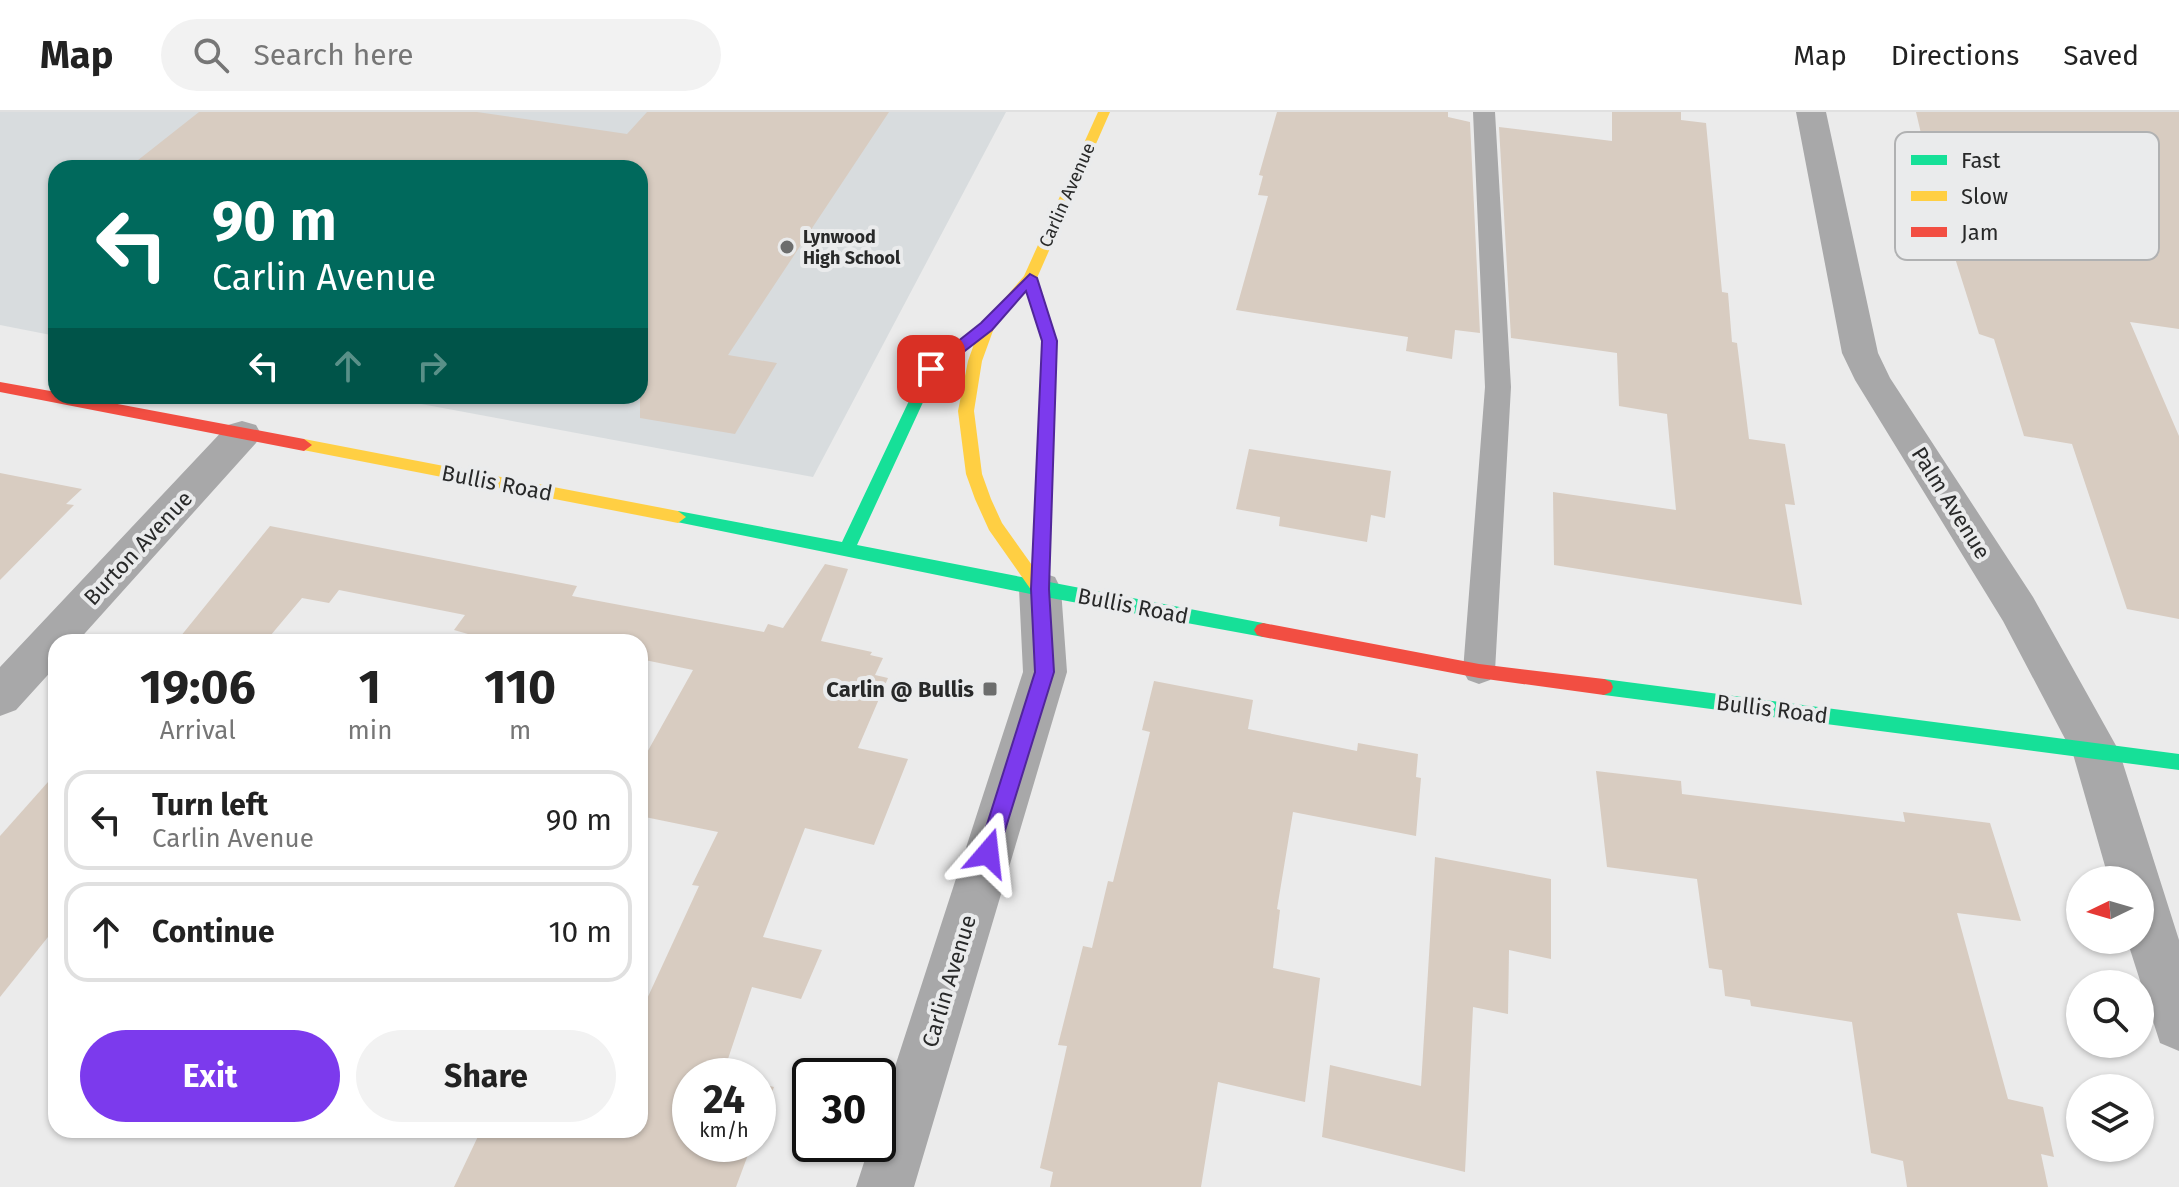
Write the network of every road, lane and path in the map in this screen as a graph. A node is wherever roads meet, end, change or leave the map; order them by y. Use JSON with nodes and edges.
{"nodes":[{"id":1,"x":1104,"y":112,"type":"edge"},
{"id":2,"x":1484,"y":112,"type":"edge"},
{"id":3,"x":1811,"y":112,"type":"edge"},
{"id":4,"x":1030,"y":278,"type":"junction"},
{"id":5,"x":987,"y":327,"type":"junction"},
{"id":6,"x":0,"y":387,"type":"edge"},
{"id":7,"x":48,"y":396,"type":"edge"},
{"id":8,"x":88,"y":404,"type":"edge"},
{"id":9,"x":242,"y":434,"type":"junction"},
{"id":10,"x":846,"y":551,"type":"junction"},
{"id":11,"x":1040,"y":589,"type":"junction"},
{"id":12,"x":58,"y":634,"type":"edge"},
{"id":13,"x":48,"y":645,"type":"edge"},
{"id":14,"x":1479,"y":671,"type":"junction"},
{"id":15,"x":0,"y":697,"type":"edge"},
{"id":16,"x":2096,"y":751,"type":"junction"},
{"id":17,"x":2179,"y":762,"type":"edge"},
{"id":18,"x":2130,"y":866,"type":"edge"},
{"id":19,"x":2154,"y":943,"type":"edge"},
{"id":20,"x":2179,"y":1024,"type":"edge"},
{"id":21,"x":885,"y":1187,"type":"edge"}],
"edges":[{"from":1,"to":4,"type":"street","name":"Carlin Avenue"},
{"from":2,"to":14,"type":"lane"},
{"from":3,"to":16,"type":"street","name":"Palm Avenue"},
{"from":4,"to":5,"type":"street","name":"Carlin Avenue"},
{"from":4,"to":11,"type":"street","name":"Carlin Avenue"},
{"from":5,"to":10,"type":"street"},
{"from":5,"to":11,"type":"street","name":"Carlin Avenue"},
{"from":6,"to":7,"type":"street","name":"Bullis Road"},
{"from":8,"to":9,"type":"street","name":"Bullis Road"},
{"from":9,"to":10,"type":"street","name":"Bullis Road"},
{"from":9,"to":12,"type":"street","name":"Burton Avenue"},
{"from":10,"to":11,"type":"street","name":"Bullis Road"},
{"from":11,"to":14,"type":"street","name":"Bullis Road"},
{"from":11,"to":21,"type":"street","name":"Carlin Avenue"},
{"from":13,"to":15,"type":"street","name":"Burton Avenue"},
{"from":14,"to":16,"type":"street","name":"Bullis Road"},
{"from":16,"to":17,"type":"street","name":"Bullis Road"},
{"from":16,"to":18,"type":"street","name":"Palm Avenue"},
{"from":19,"to":20,"type":"street"}]}
